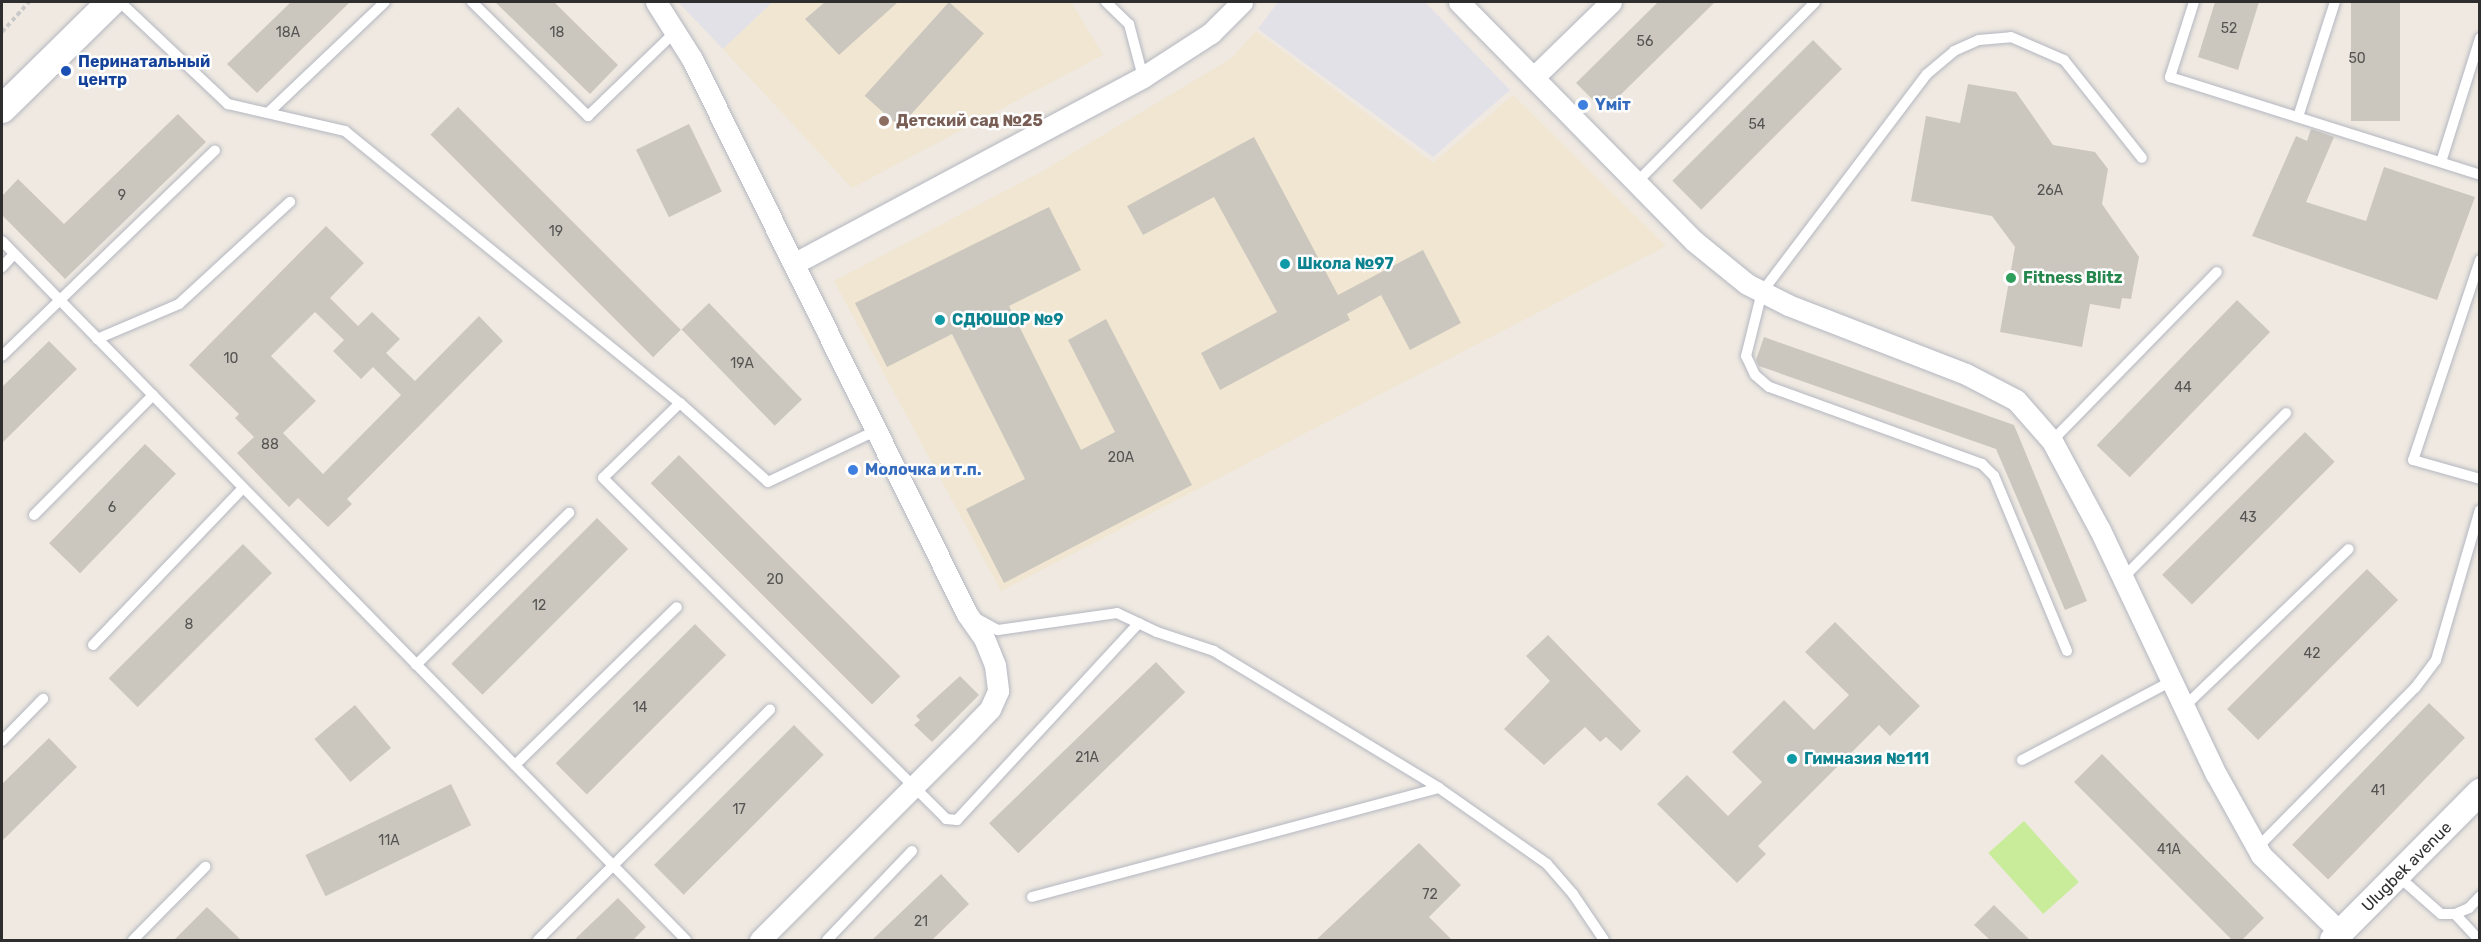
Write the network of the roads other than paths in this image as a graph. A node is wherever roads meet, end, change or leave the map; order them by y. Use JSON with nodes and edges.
{"nodes":[{"id":1,"x":111,"y":2,"type":"edge"},
{"id":2,"x":120,"y":2,"type":"edge"},
{"id":3,"x":385,"y":2,"type":"edge"},
{"id":4,"x":472,"y":2,"type":"edge"},
{"id":5,"x":656,"y":2,"type":"edge"},
{"id":6,"x":1106,"y":2,"type":"edge"},
{"id":7,"x":1242,"y":2,"type":"edge"},
{"id":8,"x":1459,"y":2,"type":"edge"},
{"id":9,"x":1611,"y":2,"type":"edge"},
{"id":10,"x":1815,"y":2,"type":"edge"},
{"id":11,"x":2194,"y":2,"type":"edge"},
{"id":12,"x":2335,"y":2,"type":"edge"},
{"id":13,"x":676,"y":31,"type":"junction"},
{"id":14,"x":2480,"y":38,"type":"edge"},
{"id":15,"x":1535,"y":76,"type":"junction"},
{"id":16,"x":1143,"y":77,"type":"junction"},
{"id":17,"x":4,"y":101,"type":"edge"},
{"id":18,"x":268,"y":113,"type":"junction"},
{"id":19,"x":2298,"y":117,"type":"junction"},
{"id":20,"x":215,"y":150,"type":"dead end"},
{"id":21,"x":2142,"y":158,"type":"dead end"},
{"id":22,"x":2441,"y":162,"type":"junction"},
{"id":23,"x":2480,"y":175,"type":"edge"},
{"id":24,"x":1637,"y":182,"type":"junction"},
{"id":25,"x":290,"y":202,"type":"dead end"},
{"id":26,"x":2,"y":241,"type":"edge"},
{"id":27,"x":14,"y":254,"type":"junction"},
{"id":28,"x":2480,"y":260,"type":"edge"},
{"id":29,"x":795,"y":263,"type":"junction"},
{"id":30,"x":2,"y":267,"type":"edge"},
{"id":31,"x":2217,"y":272,"type":"dead end"},
{"id":32,"x":1762,"y":292,"type":"junction"},
{"id":33,"x":59,"y":300,"type":"junction"},
{"id":34,"x":97,"y":339,"type":"junction"},
{"id":35,"x":2,"y":356,"type":"edge"},
{"id":36,"x":153,"y":395,"type":"junction"},
{"id":37,"x":680,"y":403,"type":"junction"},
{"id":38,"x":2286,"y":413,"type":"dead end"},
{"id":39,"x":877,"y":430,"type":"junction"},
{"id":40,"x":2052,"y":441,"type":"junction"},
{"id":41,"x":2480,"y":479,"type":"edge"},
{"id":42,"x":243,"y":488,"type":"junction"},
{"id":43,"x":2480,"y":510,"type":"edge"},
{"id":44,"x":569,"y":513,"type":"dead end"},
{"id":45,"x":34,"y":515,"type":"dead end"},
{"id":46,"x":2349,"y":549,"type":"dead end"},
{"id":47,"x":2123,"y":578,"type":"junction"},
{"id":48,"x":677,"y":607,"type":"dead end"},
{"id":49,"x":968,"y":614,"type":"junction"},
{"id":50,"x":1139,"y":623,"type":"junction"},
{"id":51,"x":93,"y":645,"type":"dead end"},
{"id":52,"x":2067,"y":651,"type":"dead end"},
{"id":53,"x":416,"y":664,"type":"junction"},
{"id":54,"x":2172,"y":681,"type":"junction"},
{"id":55,"x":44,"y":699,"type":"dead end"},
{"id":56,"x":2184,"y":707,"type":"junction"},
{"id":57,"x":770,"y":710,"type":"dead end"},
{"id":58,"x":2,"y":741,"type":"edge"},
{"id":59,"x":2022,"y":760,"type":"dead end"},
{"id":60,"x":515,"y":765,"type":"junction"},
{"id":61,"x":913,"y":788,"type":"junction"},
{"id":62,"x":1438,"y":788,"type":"junction"},
{"id":63,"x":2480,"y":792,"type":"edge"},
{"id":64,"x":2257,"y":848,"type":"junction"},
{"id":65,"x":912,"y":851,"type":"dead end"},
{"id":66,"x":612,"y":865,"type":"junction"},
{"id":67,"x":205,"y":867,"type":"dead end"},
{"id":68,"x":2398,"y":876,"type":"junction"},
{"id":69,"x":2480,"y":896,"type":"edge"},
{"id":70,"x":1032,"y":897,"type":"dead end"},
{"id":71,"x":2455,"y":914,"type":"junction"},
{"id":72,"x":2337,"y":937,"type":"edge"},
{"id":73,"x":133,"y":940,"type":"edge"},
{"id":74,"x":538,"y":940,"type":"edge"},
{"id":75,"x":686,"y":940,"type":"edge"},
{"id":76,"x":760,"y":940,"type":"edge"},
{"id":77,"x":827,"y":940,"type":"edge"},
{"id":78,"x":1602,"y":940,"type":"edge"},
{"id":79,"x":2479,"y":940,"type":"edge"}],
"edges":[{"from":1,"to":17,"type":"main road"},
{"from":2,"to":18,"type":"lane"},
{"from":3,"to":18,"type":"lane"},
{"from":4,"to":13,"type":"lane"},
{"from":5,"to":13,"type":"street"},
{"from":6,"to":16,"type":"lane"},
{"from":7,"to":16,"type":"street"},
{"from":8,"to":15,"type":"street"},
{"from":9,"to":15,"type":"street"},
{"from":10,"to":24,"type":"lane"},
{"from":11,"to":19,"type":"lane"},
{"from":12,"to":19,"type":"lane"},
{"from":13,"to":29,"type":"street"},
{"from":14,"to":22,"type":"lane"},
{"from":15,"to":24,"type":"street"},
{"from":16,"to":29,"type":"street"},
{"from":18,"to":37,"type":"lane"},
{"from":19,"to":22,"type":"lane"},
{"from":20,"to":33,"type":"lane"},
{"from":21,"to":32,"type":"lane"},
{"from":22,"to":23,"type":"lane"},
{"from":24,"to":32,"type":"street"},
{"from":25,"to":34,"type":"lane"},
{"from":26,"to":27,"type":"lane"},
{"from":27,"to":30,"type":"lane"},
{"from":27,"to":33,"type":"lane"},
{"from":28,"to":41,"type":"lane"},
{"from":29,"to":39,"type":"street"},
{"from":31,"to":40,"type":"lane"},
{"from":32,"to":40,"type":"street"},
{"from":32,"to":52,"type":"lane"},
{"from":33,"to":34,"type":"lane"},
{"from":33,"to":35,"type":"lane"},
{"from":34,"to":36,"type":"lane"},
{"from":36,"to":42,"type":"lane"},
{"from":36,"to":45,"type":"lane"},
{"from":37,"to":39,"type":"lane"},
{"from":37,"to":61,"type":"lane"},
{"from":38,"to":47,"type":"lane"},
{"from":39,"to":49,"type":"street"},
{"from":40,"to":47,"type":"street"},
{"from":42,"to":51,"type":"lane"},
{"from":42,"to":53,"type":"lane"},
{"from":43,"to":64,"type":"lane"},
{"from":44,"to":53,"type":"lane"},
{"from":46,"to":56,"type":"lane"},
{"from":47,"to":54,"type":"street"},
{"from":48,"to":60,"type":"lane"},
{"from":49,"to":50,"type":"lane"},
{"from":49,"to":61,"type":"street"},
{"from":50,"to":61,"type":"lane"},
{"from":50,"to":62,"type":"lane"},
{"from":53,"to":60,"type":"lane"},
{"from":54,"to":56,"type":"street"},
{"from":54,"to":59,"type":"lane"},
{"from":55,"to":58,"type":"lane"},
{"from":56,"to":64,"type":"street"},
{"from":57,"to":66,"type":"lane"},
{"from":60,"to":66,"type":"lane"},
{"from":61,"to":76,"type":"street"},
{"from":62,"to":70,"type":"lane"},
{"from":62,"to":78,"type":"lane"},
{"from":63,"to":68,"type":"street","name":"Ulugbek avenue"},
{"from":64,"to":72,"type":"street"},
{"from":65,"to":77,"type":"lane"},
{"from":66,"to":74,"type":"lane"},
{"from":66,"to":75,"type":"lane"},
{"from":67,"to":73,"type":"lane"},
{"from":68,"to":71,"type":"lane"},
{"from":68,"to":72,"type":"street","name":"Ulugbek avenue"},
{"from":69,"to":71,"type":"lane"},
{"from":71,"to":79,"type":"lane"}]}
